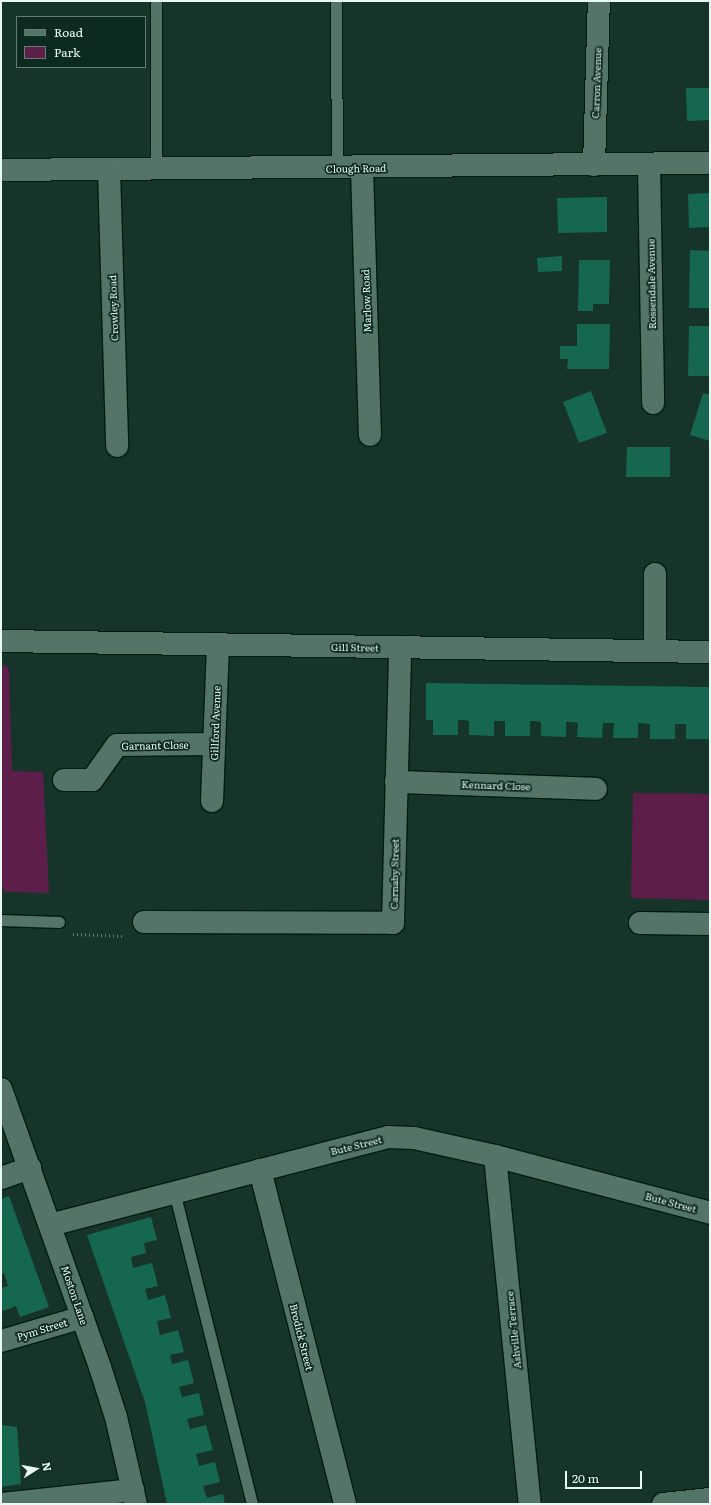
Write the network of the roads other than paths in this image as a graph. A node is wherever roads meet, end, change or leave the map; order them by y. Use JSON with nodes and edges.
{"nodes":[{"id":1,"x":156,"y":1,"type":"edge"},
{"id":2,"x":336,"y":1,"type":"edge"},
{"id":3,"x":599,"y":1,"type":"edge"},
{"id":4,"x":710,"y":163,"type":"edge"},
{"id":5,"x":594,"y":165,"type":"junction"},
{"id":6,"x":649,"y":165,"type":"junction"},
{"id":7,"x":337,"y":168,"type":"junction"},
{"id":8,"x":362,"y":168,"type":"junction"},
{"id":9,"x":156,"y":169,"type":"junction"},
{"id":10,"x":1,"y":170,"type":"edge"},
{"id":11,"x":109,"y":170,"type":"junction"},
{"id":12,"x":653,"y":403,"type":"dead end"},
{"id":13,"x":370,"y":435,"type":"dead end"},
{"id":14,"x":117,"y":446,"type":"dead end"},
{"id":15,"x":655,"y":574,"type":"dead end"},
{"id":16,"x":1,"y":641,"type":"edge"},
{"id":17,"x":218,"y":644,"type":"junction"},
{"id":18,"x":400,"y":648,"type":"junction"},
{"id":19,"x":655,"y":651,"type":"junction"},
{"id":20,"x":710,"y":652,"type":"edge"},
{"id":21,"x":214,"y":744,"type":"junction"},
{"id":22,"x":64,"y":780,"type":"dead end"},
{"id":23,"x":396,"y":782,"type":"junction"},
{"id":24,"x":596,"y":788,"type":"dead end"},
{"id":25,"x":212,"y":801,"type":"dead end"},
{"id":26,"x":1,"y":920,"type":"edge"},
{"id":27,"x":59,"y":922,"type":"road end"},
{"id":28,"x":144,"y":922,"type":"road end"},
{"id":29,"x":640,"y":923,"type":"dead end"},
{"id":30,"x":710,"y":924,"type":"edge"},
{"id":31,"x":1,"y":1089,"type":"edge"},
{"id":32,"x":495,"y":1156,"type":"junction"},
{"id":33,"x":30,"y":1168,"type":"junction"},
{"id":34,"x":260,"y":1170,"type":"junction"},
{"id":35,"x":1,"y":1178,"type":"edge"},
{"id":36,"x":174,"y":1191,"type":"junction"},
{"id":37,"x":710,"y":1213,"type":"edge"},
{"id":38,"x":50,"y":1225,"type":"junction"},
{"id":39,"x":83,"y":1317,"type":"junction"},
{"id":40,"x":1,"y":1341,"type":"edge"},
{"id":41,"x":135,"y":1497,"type":"edge"},
{"id":42,"x":710,"y":1499,"type":"edge"},
{"id":43,"x":2,"y":1504,"type":"edge"},
{"id":44,"x":252,"y":1504,"type":"edge"},
{"id":45,"x":344,"y":1504,"type":"edge"},
{"id":46,"x":530,"y":1504,"type":"edge"},
{"id":47,"x":663,"y":1504,"type":"edge"}],
"edges":[{"from":1,"to":9,"type":"lane"},
{"from":2,"to":7,"type":"lane"},
{"from":3,"to":5,"type":"street","name":"Carron Avenue"},
{"from":4,"to":6,"type":"street","name":"Clough Road"},
{"from":5,"to":6,"type":"street","name":"Clough Road"},
{"from":5,"to":8,"type":"street","name":"Clough Road"},
{"from":6,"to":12,"type":"street","name":"Rossendale Avenue"},
{"from":7,"to":8,"type":"street","name":"Clough Road"},
{"from":7,"to":9,"type":"street","name":"Clough Road"},
{"from":8,"to":13,"type":"street","name":"Marlow Road"},
{"from":9,"to":11,"type":"street","name":"Clough Road"},
{"from":10,"to":11,"type":"street","name":"Clough Road"},
{"from":11,"to":14,"type":"street","name":"Crowley Road"},
{"from":15,"to":19,"type":"street"},
{"from":16,"to":17,"type":"street","name":"Gill Street"},
{"from":17,"to":18,"type":"street","name":"Gill Street"},
{"from":17,"to":21,"type":"street","name":"Gillford Avenue"},
{"from":18,"to":19,"type":"street","name":"Gill Street"},
{"from":18,"to":23,"type":"street","name":"Carnaby Street"},
{"from":19,"to":20,"type":"street","name":"Gill Street"},
{"from":21,"to":22,"type":"street","name":"Garnant Close"},
{"from":21,"to":25,"type":"street","name":"Gillford Avenue"},
{"from":23,"to":24,"type":"street","name":"Kennard Close"},
{"from":23,"to":28,"type":"street","name":"Carnaby Street"},
{"from":26,"to":27,"type":"lane"},
{"from":29,"to":30,"type":"street"},
{"from":31,"to":33,"type":"street","name":"Moston Lane"},
{"from":32,"to":34,"type":"street","name":"Bute Street"},
{"from":32,"to":37,"type":"street","name":"Bute Street"},
{"from":32,"to":46,"type":"street","name":"Ashville Terrace"},
{"from":33,"to":35,"type":"street"},
{"from":33,"to":38,"type":"street","name":"Moston Lane"},
{"from":34,"to":36,"type":"street","name":"Bute Street"},
{"from":34,"to":45,"type":"street","name":"Brodick Street"},
{"from":36,"to":38,"type":"street","name":"Bute Street"},
{"from":36,"to":44,"type":"lane"},
{"from":38,"to":39,"type":"street","name":"Moston Lane"},
{"from":39,"to":40,"type":"street","name":"Pym Street"},
{"from":39,"to":41,"type":"street","name":"Moston Lane"},
{"from":41,"to":43,"type":"street"},
{"from":42,"to":47,"type":"street"}]}
